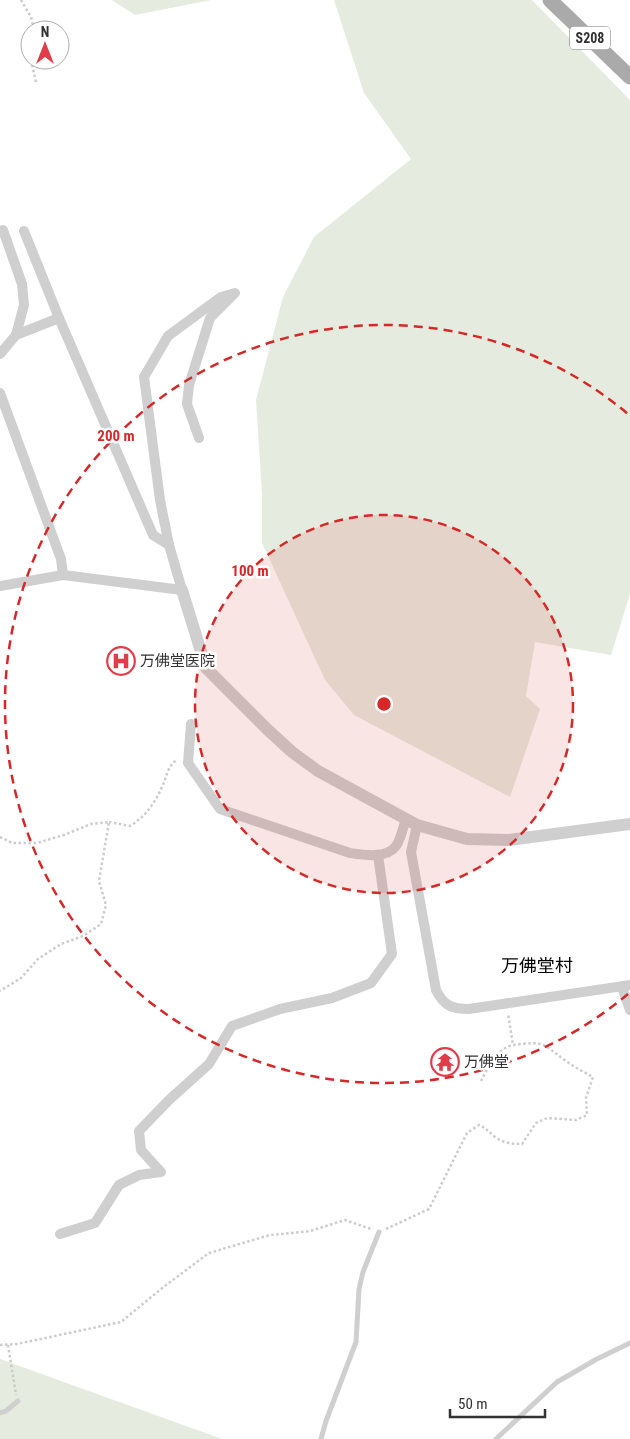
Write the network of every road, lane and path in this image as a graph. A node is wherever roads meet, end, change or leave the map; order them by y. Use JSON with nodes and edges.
{"nodes":[{"id":1,"x":21,"y":0,"type":"edge"},
{"id":2,"x":550,"y":0,"type":"edge"},
{"id":3,"x":32,"y":20,"type":"edge"},
{"id":4,"x":33,"y":70,"type":"edge"},
{"id":5,"x":630,"y":77,"type":"edge"},
{"id":6,"x":36,"y":82,"type":"dead end"},
{"id":7,"x":0,"y":231,"type":"edge"},
{"id":8,"x":24,"y":231,"type":"dead end"},
{"id":9,"x":59,"y":318,"type":"junction"},
{"id":10,"x":16,"y":335,"type":"junction"},
{"id":11,"x":0,"y":354,"type":"edge"},
{"id":12,"x":0,"y":393,"type":"edge"},
{"id":13,"x":199,"y":438,"type":"dead end"},
{"id":14,"x":169,"y":545,"type":"junction"},
{"id":15,"x":63,"y":575,"type":"junction"},
{"id":16,"x":0,"y":586,"type":"edge"},
{"id":17,"x":182,"y":590,"type":"junction"},
{"id":18,"x":191,"y":724,"type":"dead end"},
{"id":19,"x":188,"y":762,"type":"junction"},
{"id":20,"x":109,"y":822,"type":"junction"},
{"id":21,"x":411,"y":822,"type":"junction"},
{"id":22,"x":630,"y":824,"type":"edge"},
{"id":23,"x":0,"y":837,"type":"edge"},
{"id":24,"x":378,"y":855,"type":"junction"},
{"id":25,"x":626,"y":986,"type":"edge"},
{"id":26,"x":0,"y":990,"type":"edge"},
{"id":27,"x":506,"y":1004,"type":"junction"},
{"id":28,"x":630,"y":1010,"type":"edge"},
{"id":29,"x":513,"y":1045,"type":"junction"},
{"id":30,"x":481,"y":1081,"type":"dead end"},
{"id":31,"x":379,"y":1232,"type":"junction"},
{"id":32,"x":60,"y":1234,"type":"dead end"},
{"id":33,"x":630,"y":1344,"type":"edge"},
{"id":34,"x":0,"y":1345,"type":"edge"},
{"id":35,"x":8,"y":1345,"type":"junction"},
{"id":36,"x":18,"y":1401,"type":"joint"},
{"id":37,"x":0,"y":1413,"type":"edge"},
{"id":38,"x":321,"y":1439,"type":"edge"},
{"id":39,"x":496,"y":1439,"type":"edge"}],
"edges":[{"from":1,"to":3,"type":"path"},
{"from":2,"to":5,"type":"main road","number":"S208"},
{"from":4,"to":6,"type":"path"},
{"from":7,"to":10,"type":"street"},
{"from":8,"to":9,"type":"street"},
{"from":9,"to":10,"type":"street"},
{"from":9,"to":14,"type":"street"},
{"from":10,"to":11,"type":"street"},
{"from":12,"to":15,"type":"street"},
{"from":13,"to":14,"type":"street"},
{"from":14,"to":17,"type":"street"},
{"from":15,"to":16,"type":"street"},
{"from":15,"to":17,"type":"street"},
{"from":17,"to":21,"type":"street"},
{"from":18,"to":19,"type":"street"},
{"from":19,"to":20,"type":"path"},
{"from":19,"to":24,"type":"street"},
{"from":20,"to":23,"type":"path"},
{"from":20,"to":26,"type":"path"},
{"from":21,"to":22,"type":"street"},
{"from":21,"to":24,"type":"street"},
{"from":21,"to":27,"type":"street"},
{"from":24,"to":32,"type":"street"},
{"from":25,"to":27,"type":"street"},
{"from":25,"to":28,"type":"street"},
{"from":27,"to":29,"type":"path"},
{"from":29,"to":30,"type":"path"},
{"from":29,"to":31,"type":"path"},
{"from":31,"to":35,"type":"path"},
{"from":31,"to":38,"type":"lane"},
{"from":33,"to":39,"type":"lane"},
{"from":34,"to":35,"type":"path"},
{"from":35,"to":36,"type":"path"},
{"from":36,"to":37,"type":"lane"}]}
